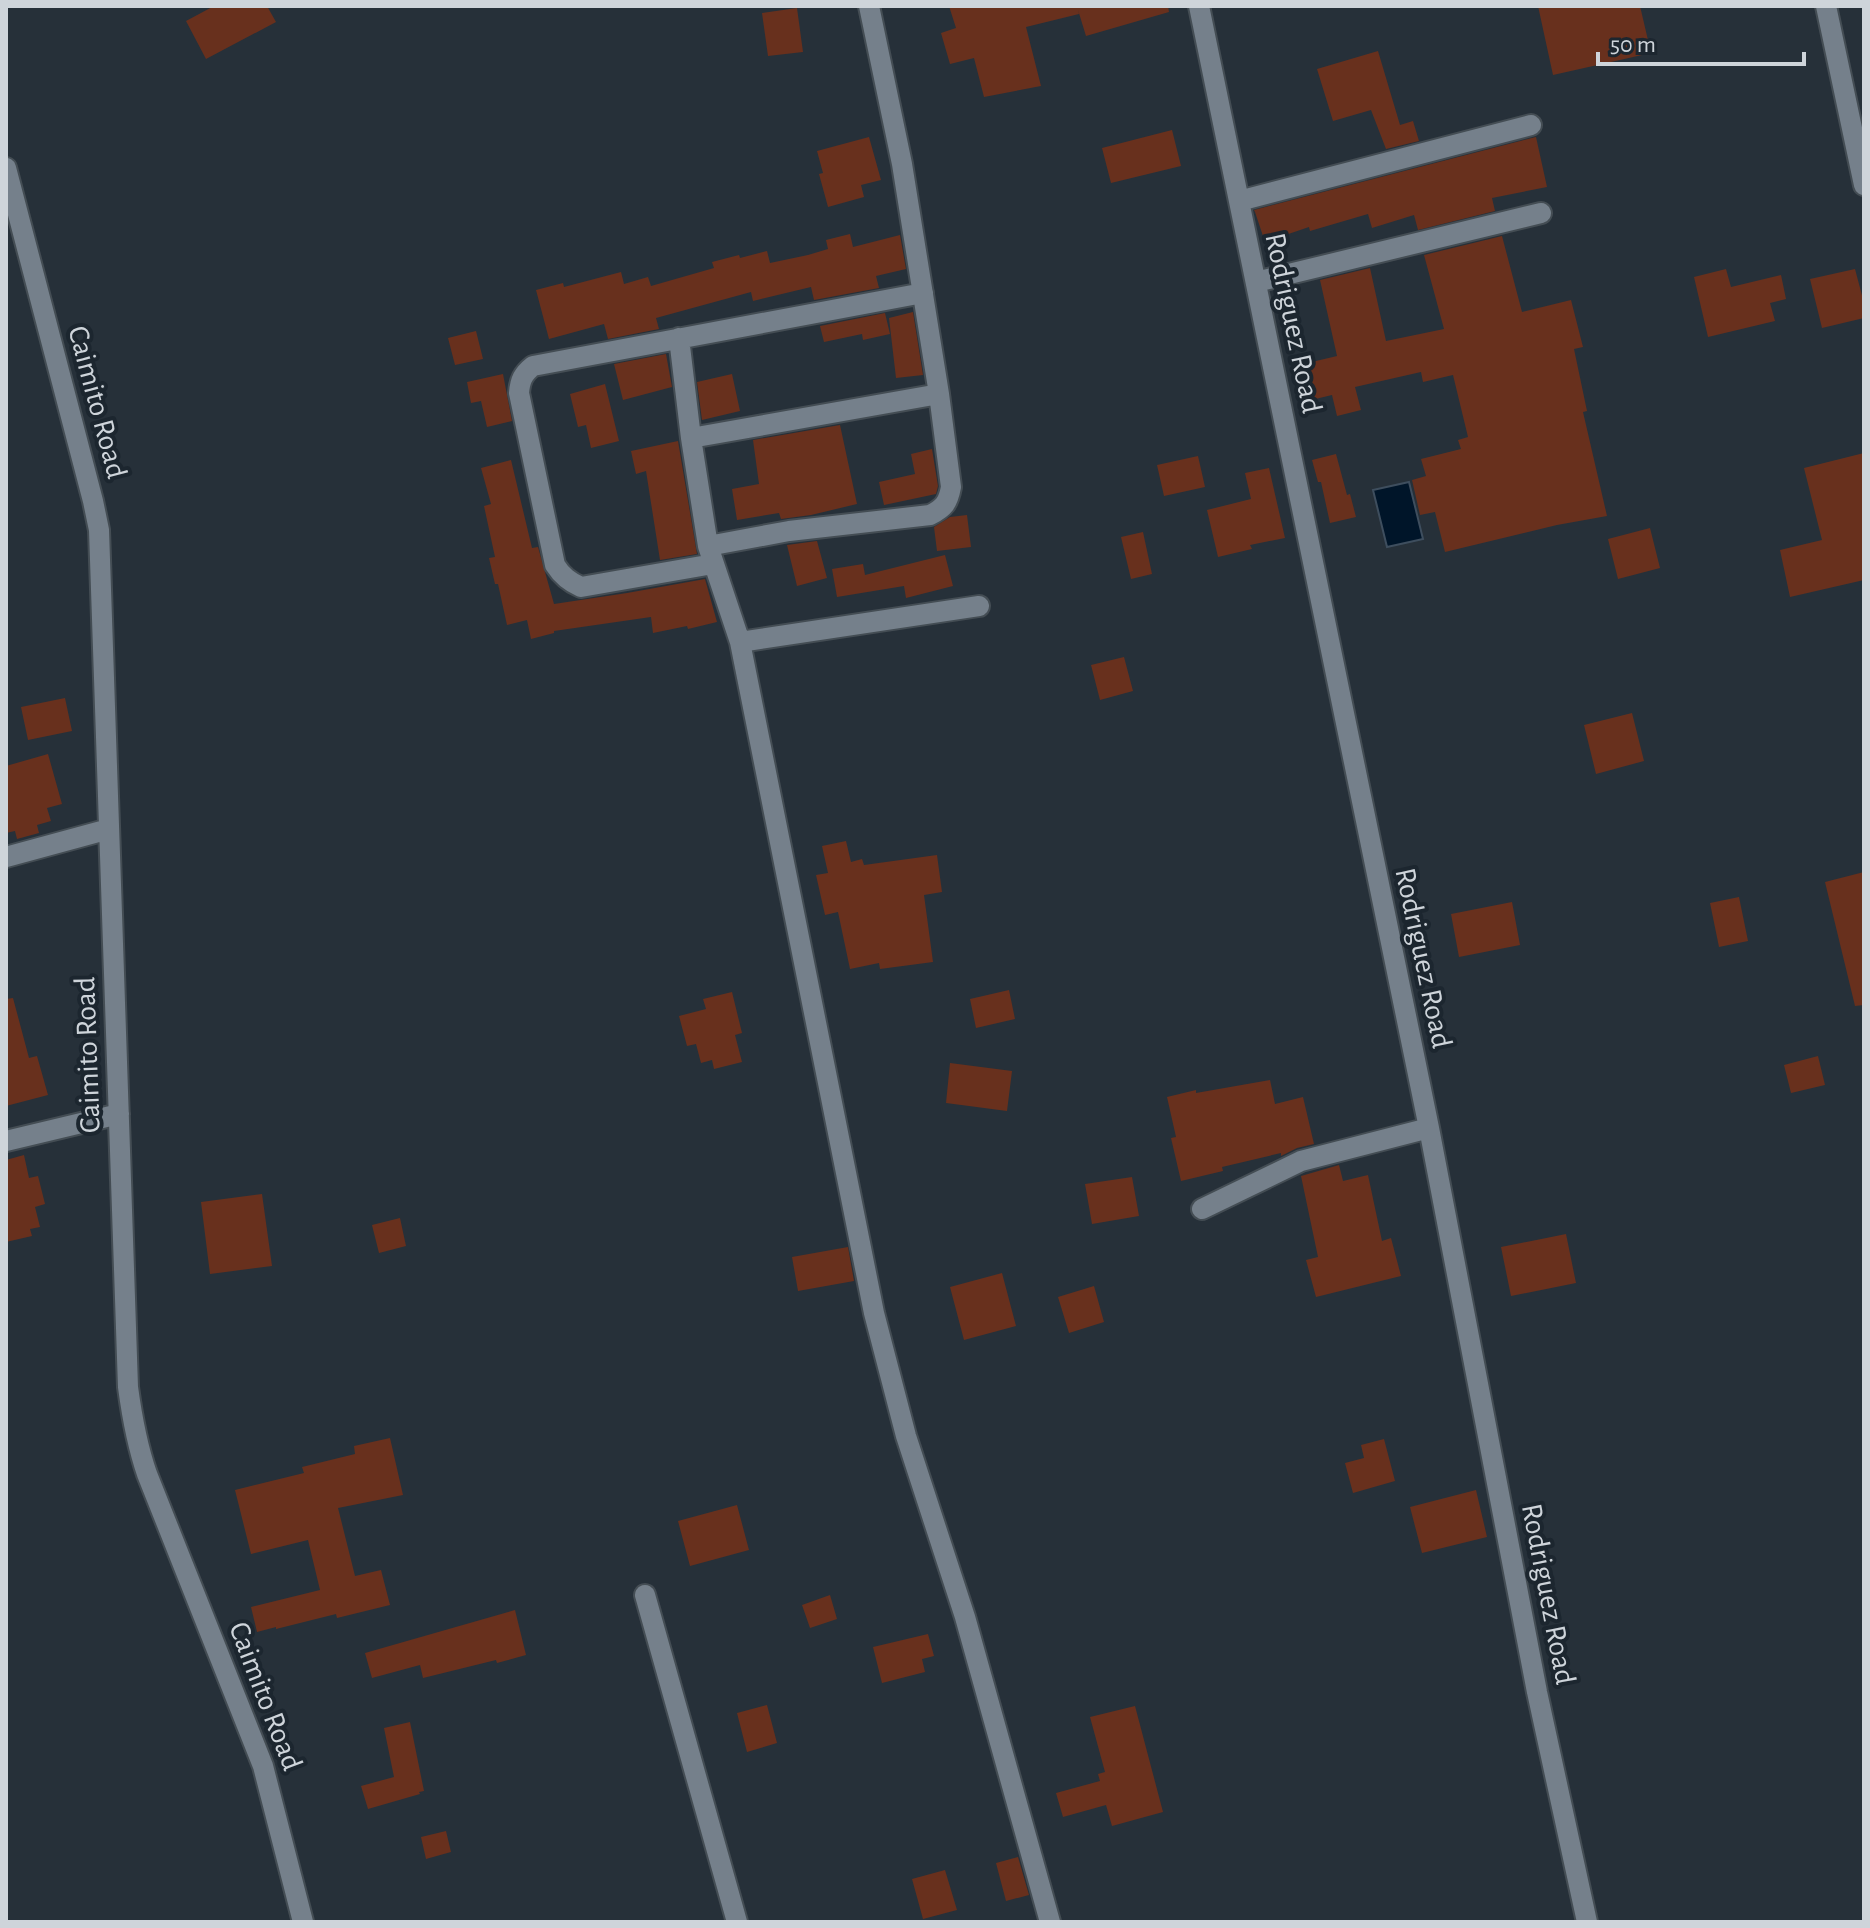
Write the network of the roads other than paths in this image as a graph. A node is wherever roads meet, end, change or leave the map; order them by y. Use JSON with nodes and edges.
{"nodes":[{"id":1,"x":869,"y":6,"type":"edge"},
{"id":2,"x":1199,"y":6,"type":"edge"},
{"id":3,"x":1826,"y":6,"type":"edge"},
{"id":4,"x":1531,"y":125,"type":"dead end"},
{"id":5,"x":6,"y":168,"type":"edge"},
{"id":6,"x":1864,"y":185,"type":"edge"},
{"id":7,"x":1239,"y":201,"type":"junction"},
{"id":8,"x":1541,"y":213,"type":"dead end"},
{"id":9,"x":1256,"y":282,"type":"junction"},
{"id":10,"x":923,"y":293,"type":"junction"},
{"id":11,"x":679,"y":338,"type":"junction"},
{"id":12,"x":939,"y":394,"type":"junction"},
{"id":13,"x":691,"y":438,"type":"junction"},
{"id":14,"x":711,"y":555,"type":"junction"},
{"id":15,"x":979,"y":606,"type":"dead end"},
{"id":16,"x":740,"y":642,"type":"junction"},
{"id":17,"x":109,"y":829,"type":"junction"},
{"id":18,"x":6,"y":857,"type":"edge"},
{"id":19,"x":119,"y":1114,"type":"junction"},
{"id":20,"x":1429,"y":1128,"type":"junction"},
{"id":21,"x":6,"y":1141,"type":"edge"},
{"id":22,"x":1202,"y":1209,"type":"dead end"},
{"id":23,"x":645,"y":1595,"type":"dead end"},
{"id":24,"x":303,"y":1922,"type":"edge"},
{"id":25,"x":737,"y":1922,"type":"edge"},
{"id":26,"x":1050,"y":1922,"type":"edge"},
{"id":27,"x":1587,"y":1922,"type":"edge"}],
"edges":[{"from":1,"to":10,"type":"street"},
{"from":2,"to":7,"type":"street","name":"Rodriguez Road"},
{"from":3,"to":6,"type":"street"},
{"from":4,"to":7,"type":"street"},
{"from":5,"to":17,"type":"street","name":"Caimito Road"},
{"from":7,"to":9,"type":"street","name":"Rodriguez Road"},
{"from":8,"to":9,"type":"street"},
{"from":9,"to":20,"type":"street","name":"Rodriguez Road"},
{"from":10,"to":11,"type":"street"},
{"from":10,"to":12,"type":"street"},
{"from":11,"to":13,"type":"street"},
{"from":11,"to":14,"type":"street"},
{"from":12,"to":13,"type":"street"},
{"from":12,"to":14,"type":"street"},
{"from":13,"to":14,"type":"street"},
{"from":14,"to":16,"type":"street"},
{"from":15,"to":16,"type":"street"},
{"from":16,"to":26,"type":"street"},
{"from":17,"to":18,"type":"street"},
{"from":17,"to":19,"type":"street","name":"Caimito Road"},
{"from":19,"to":21,"type":"street"},
{"from":19,"to":24,"type":"street","name":"Caimito Road"},
{"from":20,"to":22,"type":"street"},
{"from":20,"to":27,"type":"street","name":"Rodriguez Road"},
{"from":23,"to":25,"type":"street"}]}
